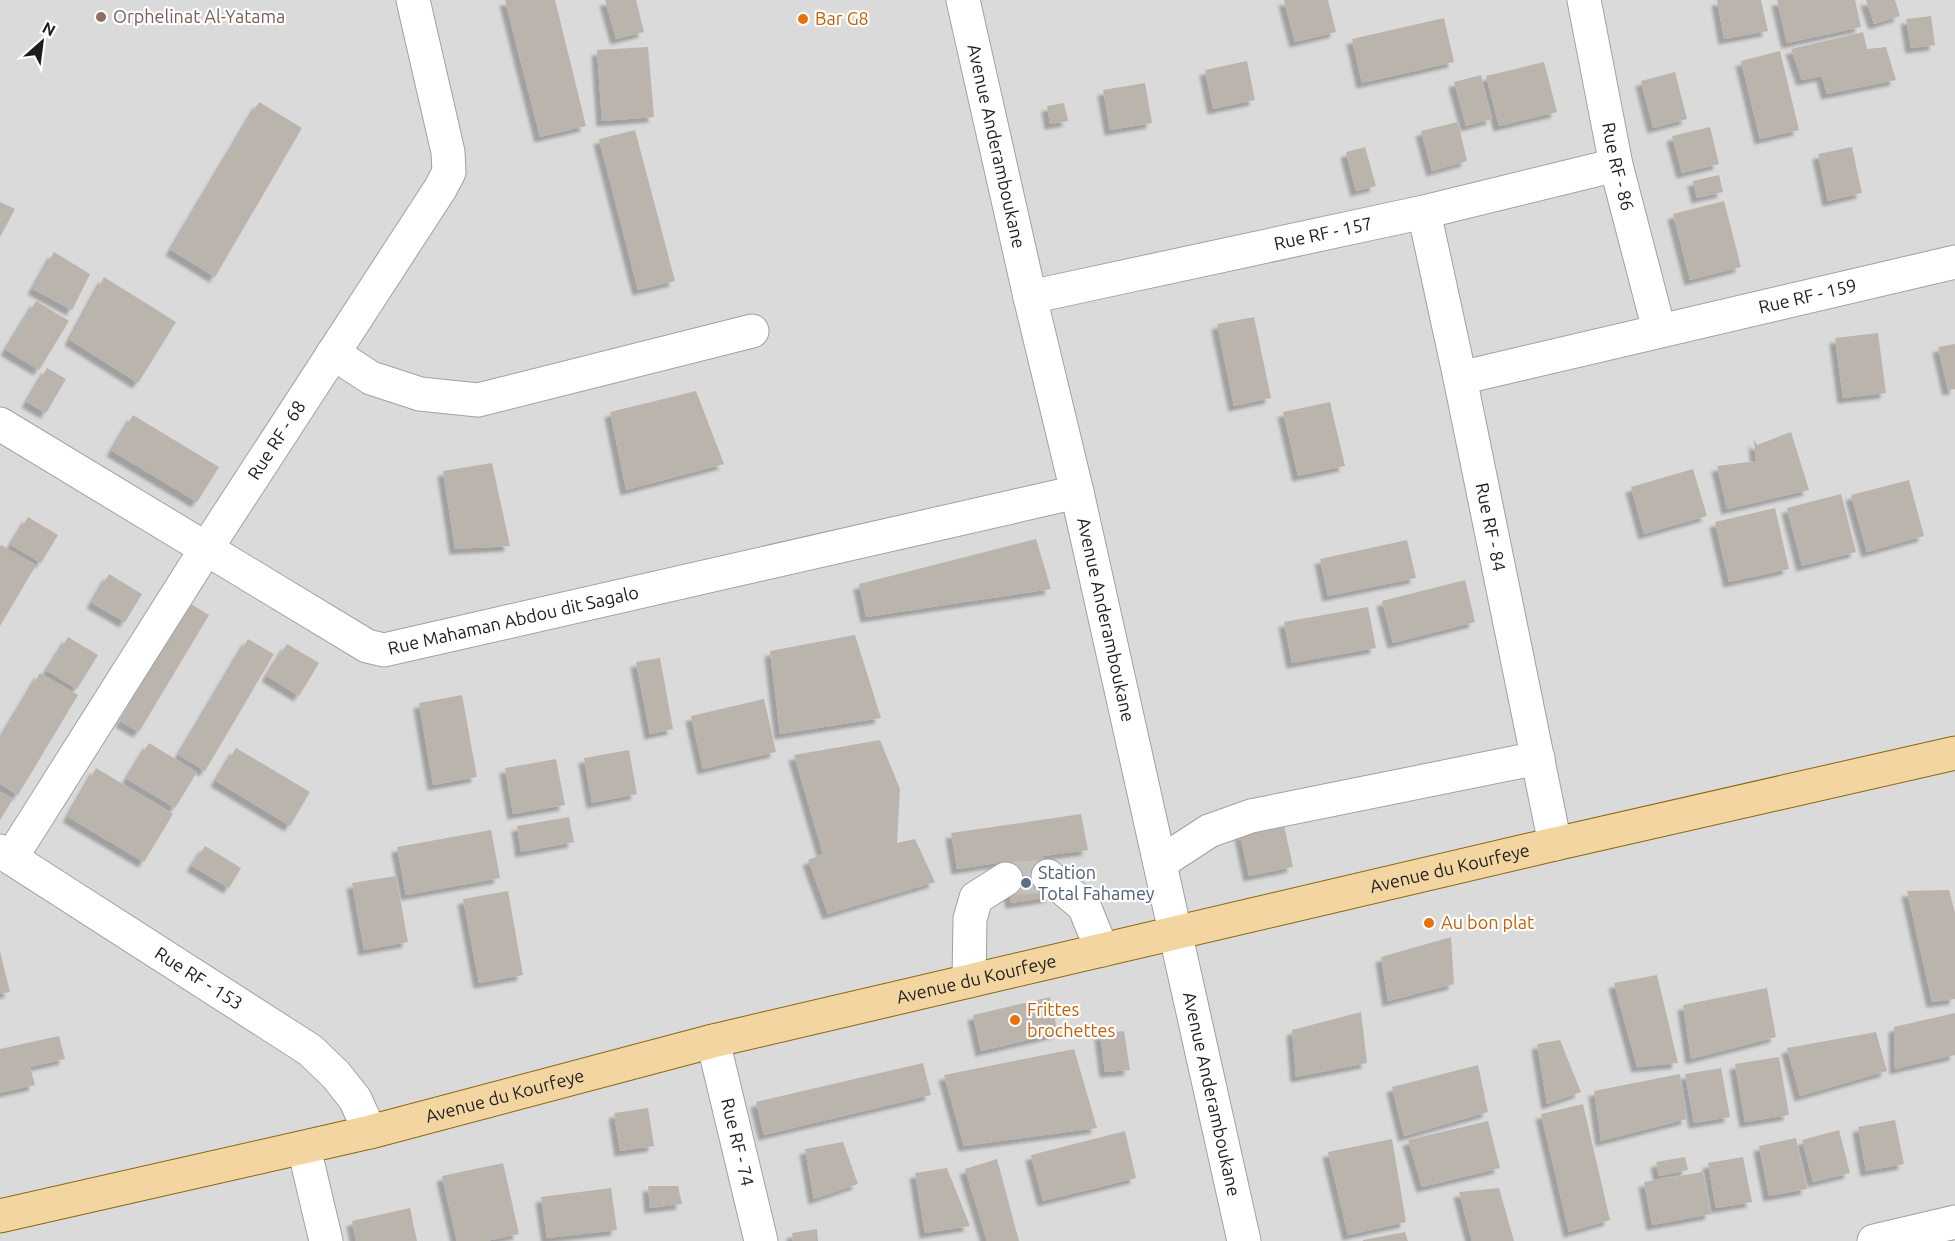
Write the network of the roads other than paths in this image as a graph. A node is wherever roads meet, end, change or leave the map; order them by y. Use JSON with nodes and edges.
{"nodes":[{"id":1,"x":413,"y":0,"type":"edge"},
{"id":2,"x":963,"y":0,"type":"edge"},
{"id":3,"x":1584,"y":0,"type":"edge"},
{"id":4,"x":1616,"y":165,"type":"junction"},
{"id":5,"x":1424,"y":212,"type":"junction"},
{"id":6,"x":1955,"y":262,"type":"edge"},
{"id":7,"x":1030,"y":297,"type":"junction"},
{"id":8,"x":1659,"y":330,"type":"junction"},
{"id":9,"x":752,"y":331,"type":"dead end"},
{"id":10,"x":333,"y":353,"type":"junction"},
{"id":11,"x":1460,"y":378,"type":"junction"},
{"id":12,"x":0,"y":424,"type":"edge"},
{"id":13,"x":1077,"y":492,"type":"junction"},
{"id":14,"x":206,"y":549,"type":"junction"},
{"id":15,"x":1955,"y":753,"type":"edge"},
{"id":16,"x":1538,"y":758,"type":"junction"},
{"id":17,"x":1555,"y":844,"type":"junction"},
{"id":18,"x":5,"y":854,"type":"edge"},
{"id":19,"x":1160,"y":863,"type":"junction"},
{"id":20,"x":1048,"y":876,"type":"tunnel mouth"},
{"id":21,"x":1006,"y":879,"type":"tunnel mouth"},
{"id":22,"x":1175,"y":932,"type":"junction"},
{"id":23,"x":1102,"y":950,"type":"junction"},
{"id":24,"x":969,"y":981,"type":"junction"},
{"id":25,"x":713,"y":1041,"type":"junction"},
{"id":26,"x":370,"y":1132,"type":"junction"},
{"id":27,"x":304,"y":1148,"type":"junction"},
{"id":28,"x":0,"y":1216,"type":"edge"},
{"id":29,"x":1955,"y":1222,"type":"edge"},
{"id":30,"x":326,"y":1241,"type":"edge"},
{"id":31,"x":761,"y":1241,"type":"edge"},
{"id":32,"x":1244,"y":1241,"type":"edge"},
{"id":33,"x":1874,"y":1241,"type":"edge"}],
"edges":[{"from":1,"to":10,"type":"street","name":"Rue RF - 68"},
{"from":2,"to":7,"type":"street","name":"Avenue Anderamboukane"},
{"from":3,"to":4,"type":"street","name":"Rue RF - 86"},
{"from":4,"to":5,"type":"street","name":"Rue RF - 157"},
{"from":4,"to":8,"type":"street","name":"Rue RF - 86"},
{"from":5,"to":7,"type":"street","name":"Rue RF - 157"},
{"from":5,"to":11,"type":"street","name":"Rue RF - 84"},
{"from":6,"to":8,"type":"street","name":"Rue RF - 159"},
{"from":7,"to":13,"type":"street","name":"Avenue Anderamboukane"},
{"from":8,"to":11,"type":"street","name":"Rue RF - 159"},
{"from":9,"to":10,"type":"street"},
{"from":10,"to":14,"type":"street","name":"Rue RF - 68"},
{"from":11,"to":16,"type":"street","name":"Rue RF - 84"},
{"from":12,"to":14,"type":"street","name":"Rue Mahaman Abdou dit Sagalo"},
{"from":13,"to":14,"type":"street","name":"Rue Mahaman Abdou dit Sagalo"},
{"from":13,"to":19,"type":"street","name":"Avenue Anderamboukane"},
{"from":14,"to":18,"type":"street","name":"Rue RF - 68"},
{"from":15,"to":17,"type":"main road","name":"Avenue du Kourfeye"},
{"from":16,"to":17,"type":"street","name":"Rue RF - 84"},
{"from":16,"to":19,"type":"street"},
{"from":17,"to":22,"type":"main road","name":"Avenue du Kourfeye"},
{"from":18,"to":26,"type":"street","name":"Rue RF - 153"},
{"from":19,"to":22,"type":"street","name":"Avenue Anderamboukane"},
{"from":20,"to":23,"type":"street"},
{"from":21,"to":24,"type":"street"},
{"from":22,"to":23,"type":"main road","name":"Avenue du Kourfeye"},
{"from":22,"to":32,"type":"street","name":"Avenue Anderamboukane"},
{"from":23,"to":24,"type":"main road","name":"Avenue du Kourfeye"},
{"from":24,"to":25,"type":"main road","name":"Avenue du Kourfeye"},
{"from":25,"to":26,"type":"main road","name":"Avenue du Kourfeye"},
{"from":25,"to":31,"type":"street","name":"Rue RF - 74"},
{"from":26,"to":27,"type":"main road","name":"Avenue du Kourfeye"},
{"from":27,"to":28,"type":"main road","name":"Avenue du Kourfeye"},
{"from":27,"to":30,"type":"street"},
{"from":29,"to":33,"type":"street"}]}
